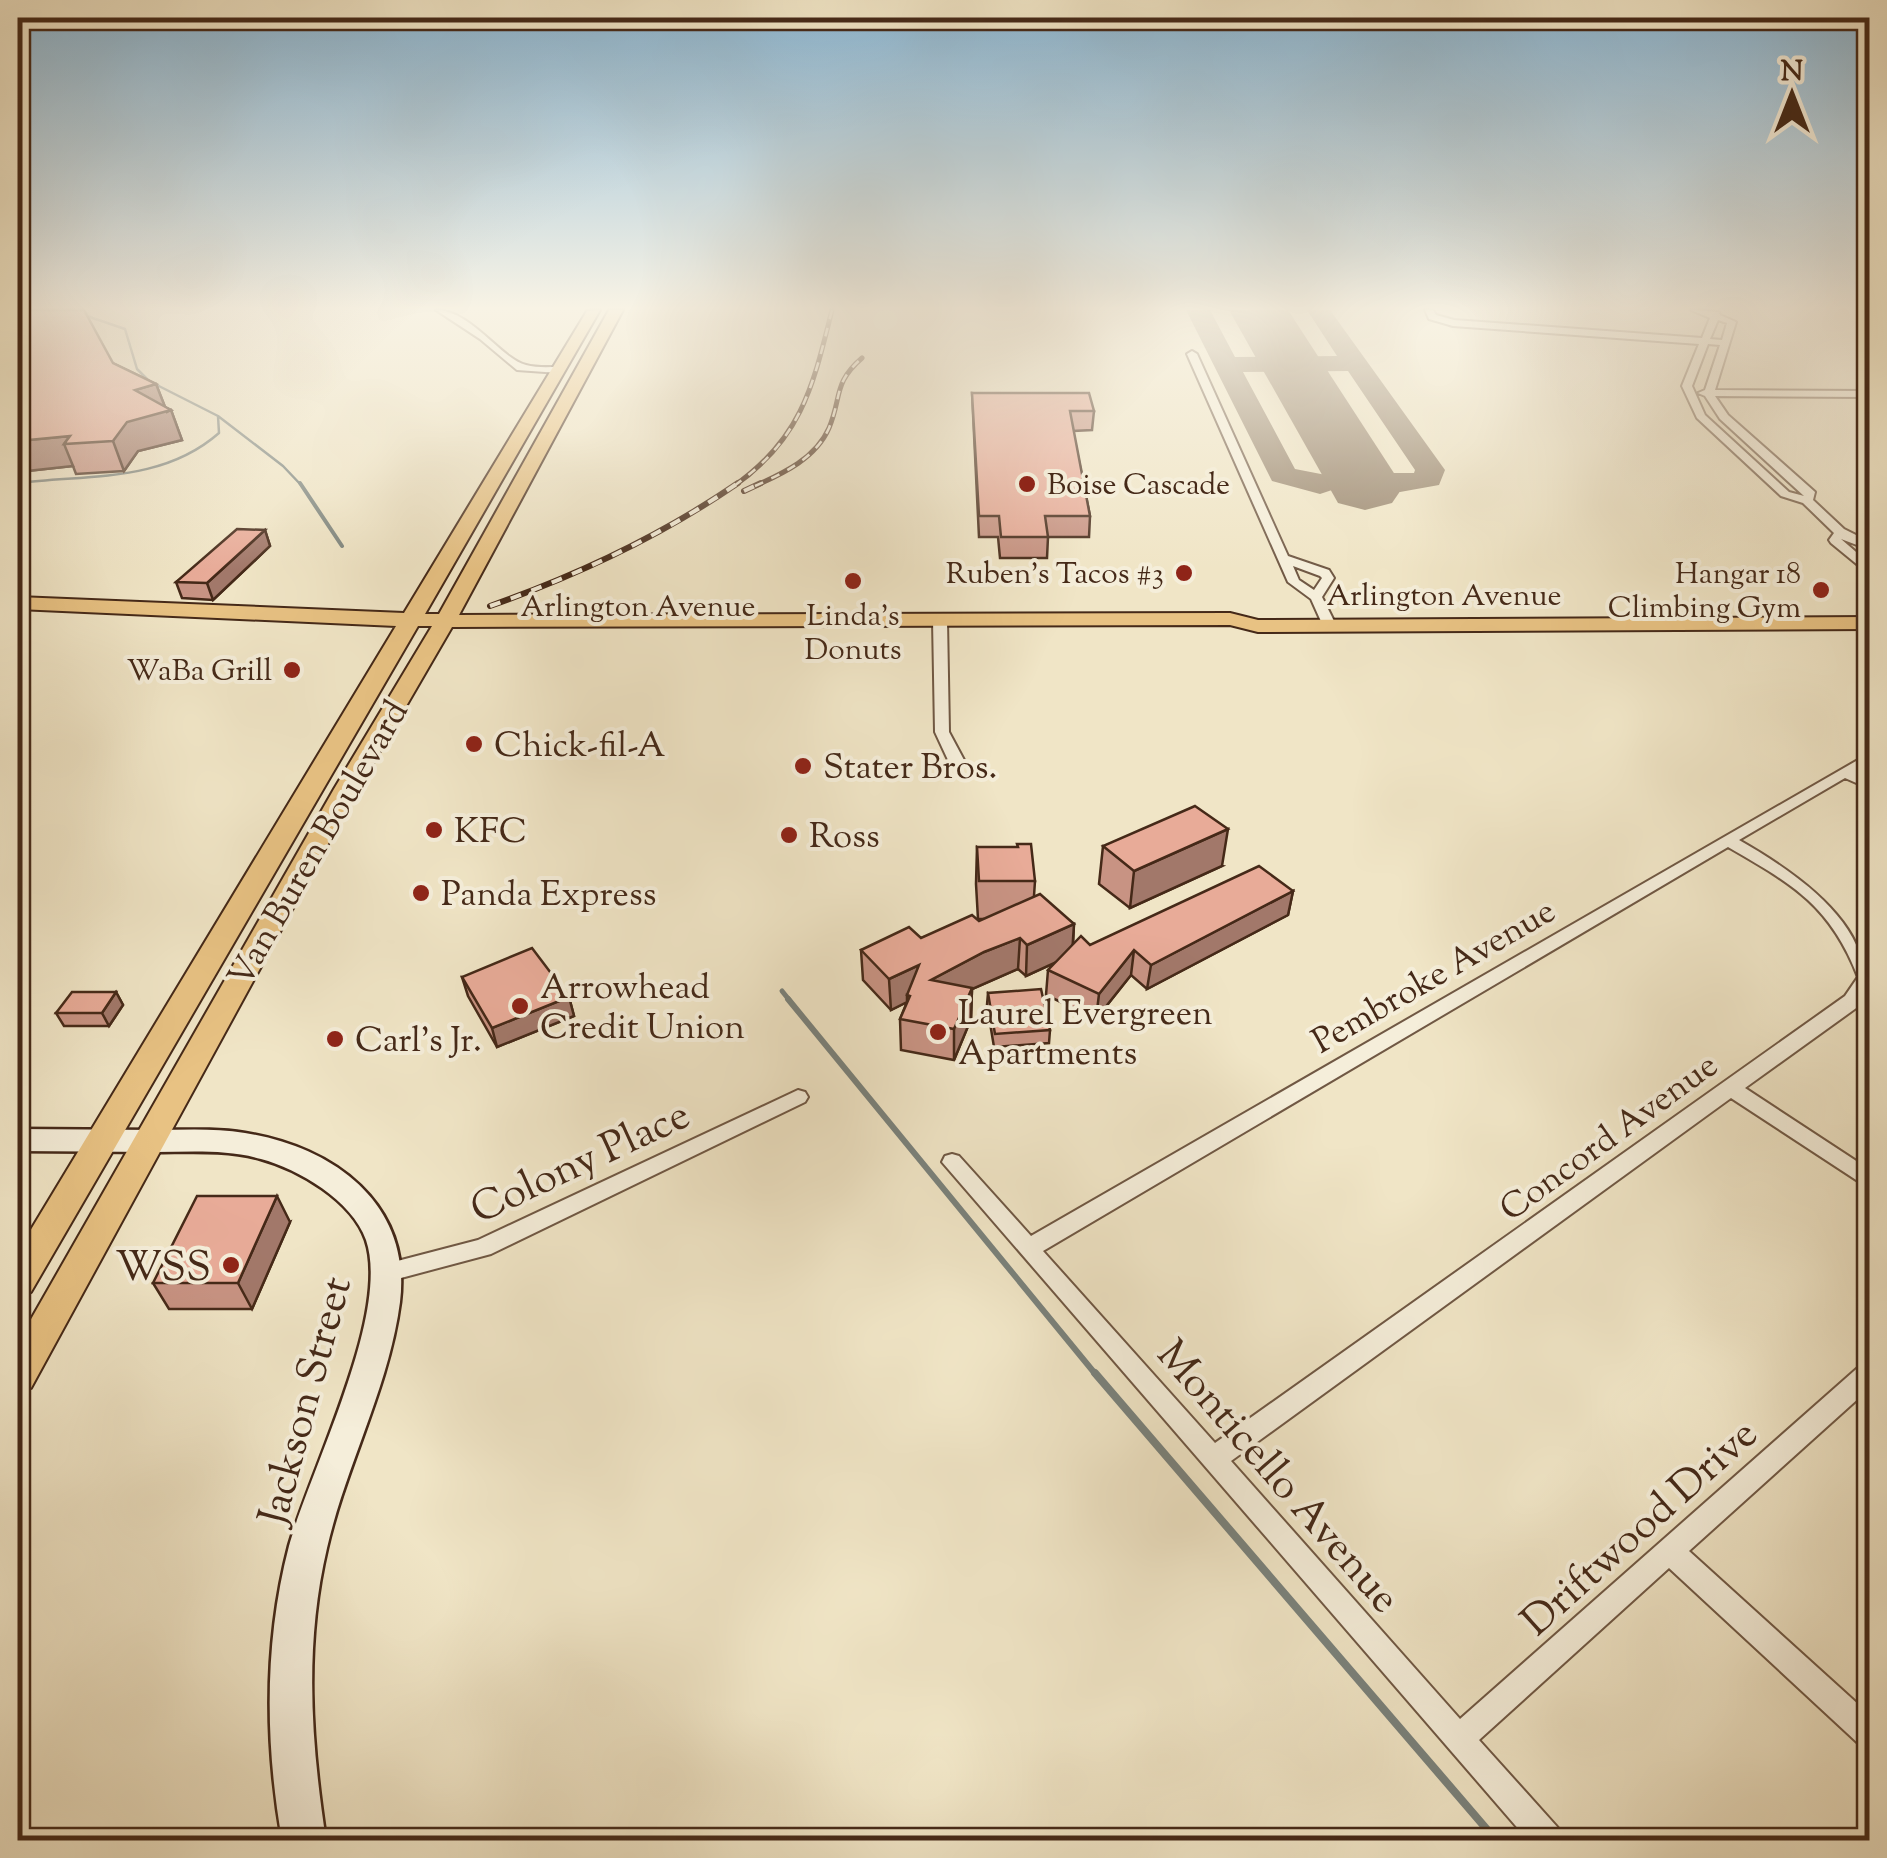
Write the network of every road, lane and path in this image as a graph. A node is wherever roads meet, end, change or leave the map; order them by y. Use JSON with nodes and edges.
{"nodes":[{"id":1,"x":544,"y":397,"type":"edge"},
{"id":2,"x":568,"y":397,"type":"edge"},
{"id":3,"x":1212,"y":397,"type":"edge"},
{"id":4,"x":1690,"y":397,"type":"edge"},
{"id":5,"x":1711,"y":397,"type":"edge"},
{"id":6,"x":1807,"y":501,"type":"junction"},
{"id":7,"x":1840,"y":532,"type":"junction"},
{"id":8,"x":1870,"y":546,"type":"edge"},
{"id":9,"x":1286,"y":559,"type":"junction"},
{"id":10,"x":1870,"y":571,"type":"edge"},
{"id":11,"x":1316,"y":597,"type":"junction"},
{"id":12,"x":18,"y":602,"type":"edge"},
{"id":13,"x":104,"y":608,"type":"junction"},
{"id":14,"x":18,"y":615,"type":"edge"},
{"id":15,"x":1870,"y":623,"type":"edge"},
{"id":16,"x":1329,"y":625,"type":"junction"},
{"id":17,"x":940,"y":627,"type":"junction"},
{"id":18,"x":404,"y":628,"type":"junction"},
{"id":19,"x":441,"y":628,"type":"junction"},
{"id":20,"x":347,"y":726,"type":"junction"},
{"id":21,"x":1870,"y":757,"type":"edge"},
{"id":22,"x":956,"y":760,"type":"dead end"},
{"id":23,"x":1845,"y":772,"type":"junction"},
{"id":24,"x":1870,"y":784,"type":"edge"},
{"id":25,"x":346,"y":789,"type":"junction"},
{"id":26,"x":309,"y":790,"type":"junction"},
{"id":27,"x":1727,"y":840,"type":"junction"},
{"id":28,"x":293,"y":886,"type":"junction"},
{"id":29,"x":1868,"y":977,"type":"edge"},
{"id":30,"x":1731,"y":1088,"type":"junction"},
{"id":31,"x":798,"y":1097,"type":"dead end"},
{"id":32,"x":18,"y":1140,"type":"edge"},
{"id":33,"x":99,"y":1140,"type":"junction"},
{"id":34,"x":150,"y":1141,"type":"junction"},
{"id":35,"x":952,"y":1162,"type":"dead end"},
{"id":36,"x":1870,"y":1181,"type":"edge"},
{"id":37,"x":1028,"y":1248,"type":"junction"},
{"id":38,"x":386,"y":1273,"type":"junction"},
{"id":39,"x":18,"y":1282,"type":"edge"},
{"id":40,"x":1870,"y":1372,"type":"edge"},
{"id":41,"x":18,"y":1376,"type":"edge"},
{"id":42,"x":1214,"y":1459,"type":"junction"},
{"id":43,"x":1670,"y":1552,"type":"junction"},
{"id":44,"x":1870,"y":1736,"type":"edge"},
{"id":45,"x":1460,"y":1739,"type":"junction"},
{"id":46,"x":304,"y":1840,"type":"edge"},
{"id":47,"x":1548,"y":1840,"type":"edge"}],
"edges":[{"from":1,"to":18,"type":"main road","name":"Van Buren Boulevard"},
{"from":2,"to":19,"type":"main road","name":"Van Buren Boulevard"},
{"from":3,"to":9,"type":"street"},
{"from":4,"to":6,"type":"street"},
{"from":5,"to":6,"type":"street"},
{"from":6,"to":7,"type":"street"},
{"from":7,"to":8,"type":"street"},
{"from":7,"to":10,"type":"street"},
{"from":9,"to":11,"type":"street"},
{"from":9,"to":11,"type":"street"},
{"from":11,"to":16,"type":"street"},
{"from":12,"to":13,"type":"main road","name":"Arlington Avenue"},
{"from":13,"to":14,"type":"main road"},
{"from":13,"to":18,"type":"main road","name":"Arlington Avenue"},
{"from":14,"to":18,"type":"main road","name":"Arlington Avenue"},
{"from":15,"to":16,"type":"main road","name":"Arlington Avenue"},
{"from":16,"to":17,"type":"main road","name":"Arlington Avenue"},
{"from":17,"to":19,"type":"main road","name":"Arlington Avenue"},
{"from":17,"to":22,"type":"street"},
{"from":18,"to":19,"type":"main road","name":"Arlington Avenue"},
{"from":18,"to":20,"type":"main road","name":"Van Buren Boulevard"},
{"from":19,"to":25,"type":"main road","name":"Van Buren Boulevard"},
{"from":20,"to":25,"type":"main road"},
{"from":20,"to":26,"type":"main road","name":"Van Buren Boulevard"},
{"from":21,"to":23,"type":"street","name":"Pembroke Avenue"},
{"from":23,"to":24,"type":"street"},
{"from":23,"to":27,"type":"street","name":"Pembroke Avenue"},
{"from":25,"to":28,"type":"main road","name":"Van Buren Boulevard"},
{"from":26,"to":28,"type":"main road"},
{"from":26,"to":33,"type":"main road","name":"Van Buren Boulevard"},
{"from":27,"to":29,"type":"street","name":"Concord Avenue"},
{"from":27,"to":37,"type":"street","name":"Pembroke Avenue"},
{"from":28,"to":34,"type":"main road","name":"Van Buren Boulevard"},
{"from":29,"to":30,"type":"street","name":"Concord Avenue"},
{"from":30,"to":36,"type":"street"},
{"from":30,"to":42,"type":"street","name":"Concord Avenue"},
{"from":31,"to":38,"type":"street","name":"Colony Place"},
{"from":32,"to":33,"type":"main road","name":"Jackson Street"},
{"from":33,"to":34,"type":"main road","name":"Jackson Street"},
{"from":33,"to":39,"type":"main road","name":"Van Buren Boulevard"},
{"from":34,"to":38,"type":"main road","name":"Jackson Street"},
{"from":34,"to":41,"type":"main road","name":"Van Buren Boulevard"},
{"from":35,"to":37,"type":"street","name":"Monticello Avenue"},
{"from":37,"to":42,"type":"street","name":"Monticello Avenue"},
{"from":38,"to":46,"type":"main road","name":"Jackson Street"},
{"from":40,"to":43,"type":"street","name":"Driftwood Drive"},
{"from":42,"to":45,"type":"street","name":"Monticello Avenue"},
{"from":43,"to":44,"type":"street"},
{"from":43,"to":45,"type":"street","name":"Driftwood Drive"},
{"from":45,"to":47,"type":"street","name":"Monticello Avenue"}]}
